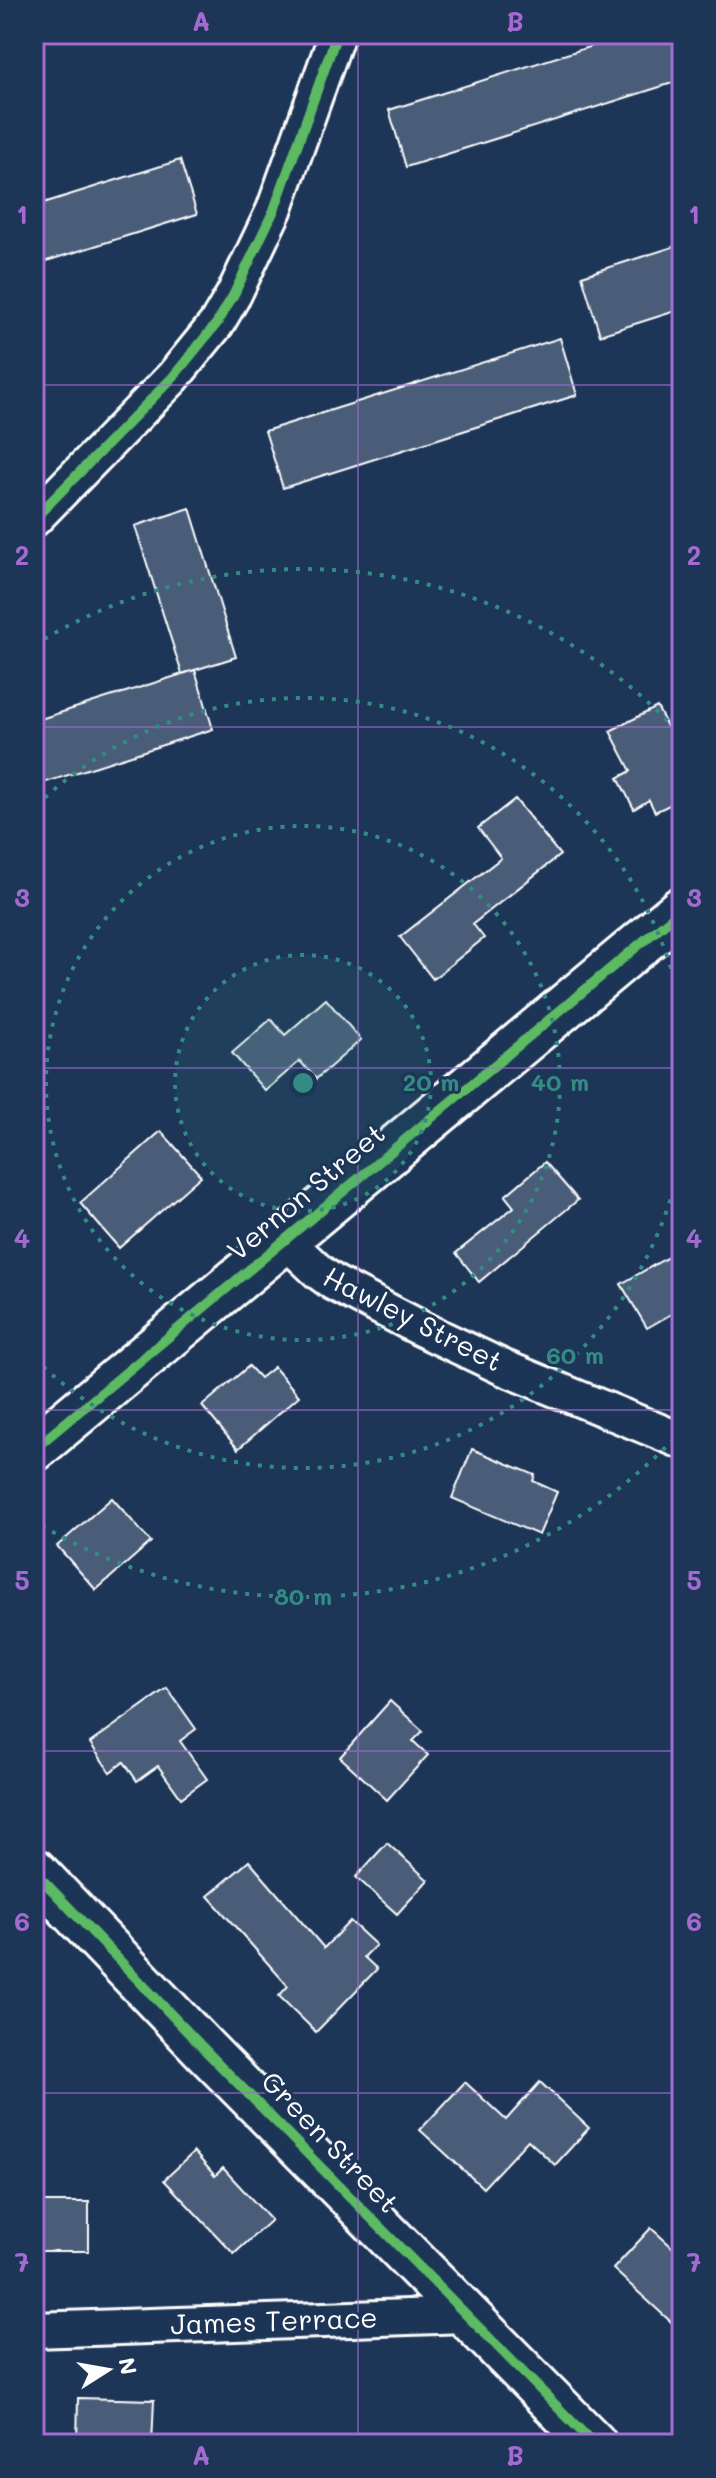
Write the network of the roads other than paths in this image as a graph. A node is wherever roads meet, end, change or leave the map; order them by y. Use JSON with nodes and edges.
{"nodes":[{"id":1,"x":337,"y":34,"type":"edge"},
{"id":2,"x":34,"y":519,"type":"edge"},
{"id":3,"x":682,"y":909,"type":"edge"},
{"id":4,"x":285,"y":1240,"type":"junction"},
{"id":5,"x":682,"y":1441,"type":"edge"},
{"id":6,"x":34,"y":1449,"type":"edge"},
{"id":7,"x":34,"y":1871,"type":"edge"},
{"id":8,"x":466,"y":2315,"type":"junction"},
{"id":9,"x":34,"y":2330,"type":"edge"},
{"id":10,"x":594,"y":2444,"type":"edge"}],
"edges":[{"from":1,"to":2,"type":"street"},
{"from":3,"to":4,"type":"street","name":"Vernon Street"},
{"from":4,"to":5,"type":"street","name":"Hawley Street"},
{"from":4,"to":6,"type":"street","name":"Vernon Street"},
{"from":7,"to":8,"type":"street","name":"Green Street"},
{"from":8,"to":9,"type":"street","name":"James Terrace"},
{"from":8,"to":10,"type":"street","name":"Green Street"}]}
